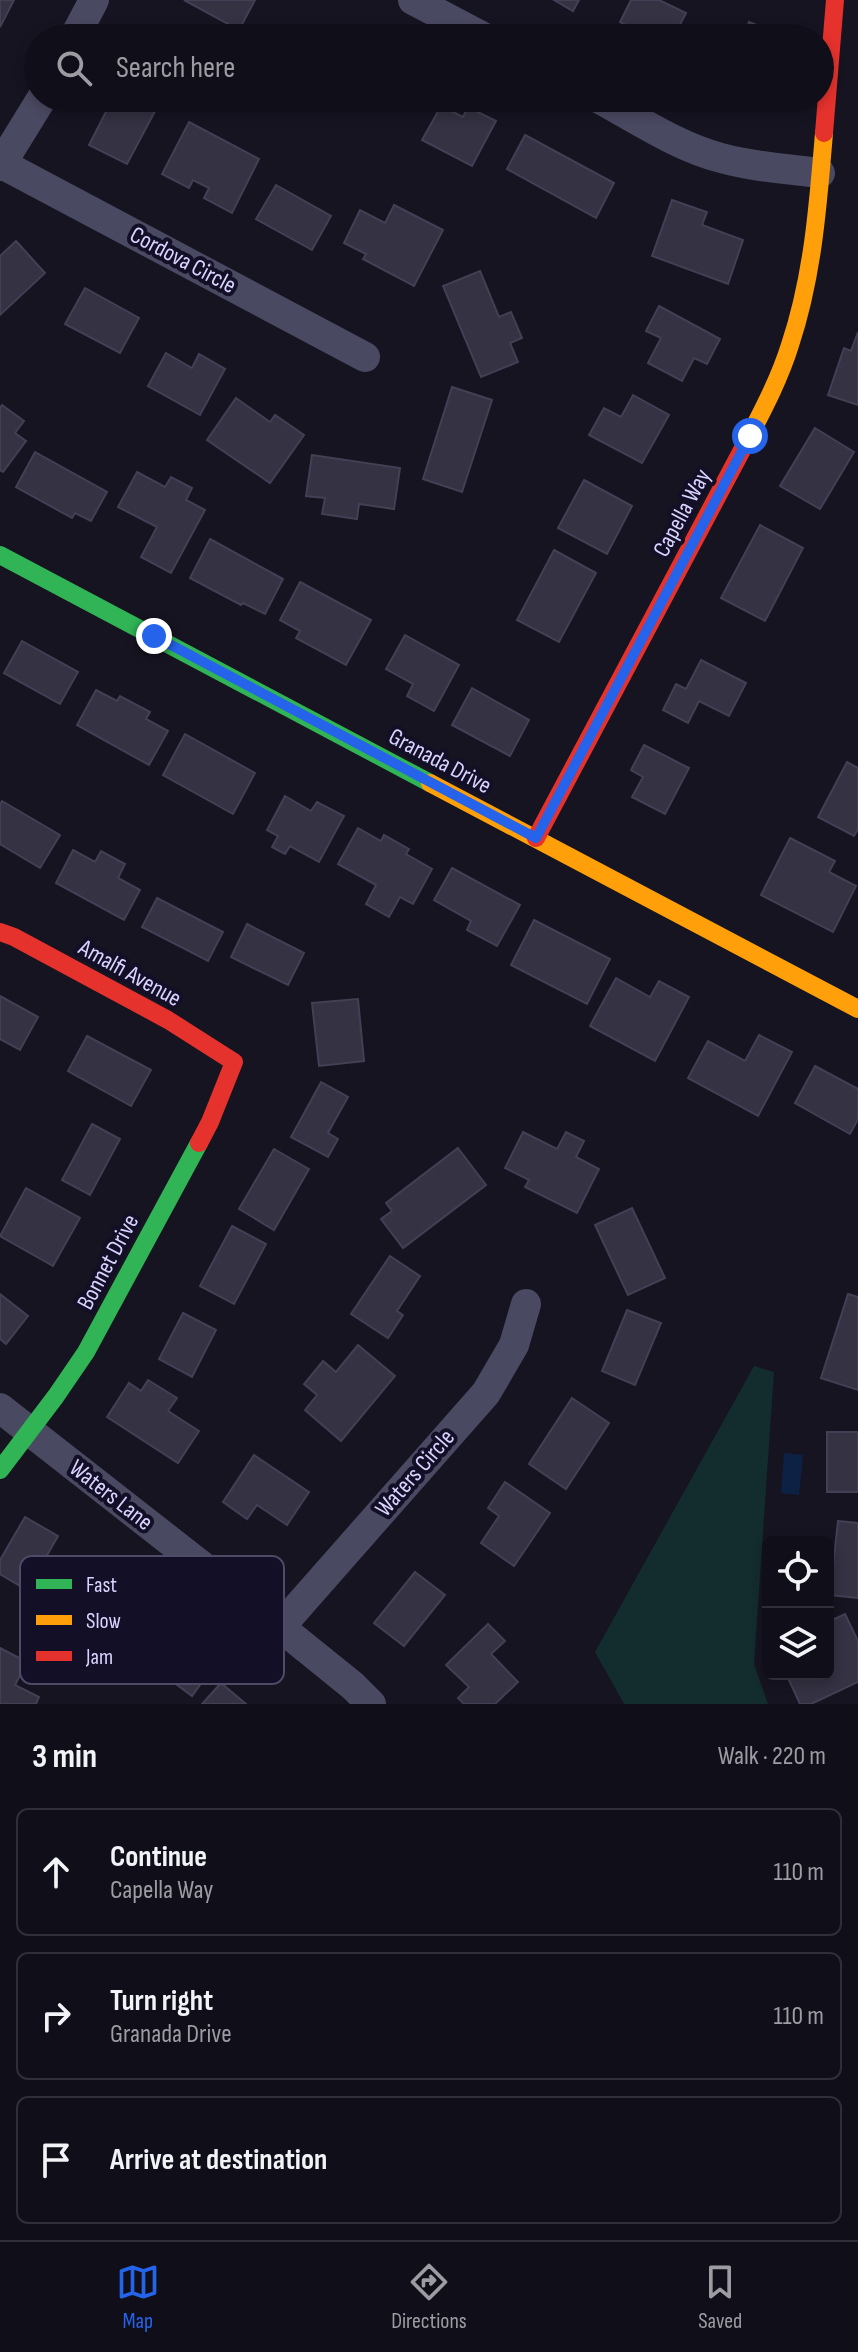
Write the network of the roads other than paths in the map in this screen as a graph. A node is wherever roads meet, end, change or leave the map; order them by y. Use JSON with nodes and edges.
{"nodes":[{"id":1,"x":94,"y":0,"type":"edge"},
{"id":2,"x":413,"y":0,"type":"edge"},
{"id":3,"x":835,"y":0,"type":"edge"},
{"id":4,"x":81,"y":24,"type":"edge"},
{"id":5,"x":458,"y":24,"type":"edge"},
{"id":6,"x":833,"y":24,"type":"edge"},
{"id":7,"x":33,"y":112,"type":"edge"},
{"id":8,"x":624,"y":112,"type":"edge"},
{"id":9,"x":825,"y":112,"type":"edge"},
{"id":10,"x":1,"y":165,"type":"edge"},
{"id":11,"x":820,"y":173,"type":"junction"},
{"id":12,"x":365,"y":357,"type":"dead end"},
{"id":13,"x":0,"y":555,"type":"edge"},
{"id":14,"x":536,"y":838,"type":"junction"},
{"id":15,"x":0,"y":932,"type":"edge"},
{"id":16,"x":858,"y":1009,"type":"edge"},
{"id":17,"x":234,"y":1062,"type":"joint"},
{"id":18,"x":526,"y":1304,"type":"dead end"},
{"id":19,"x":0,"y":1408,"type":"edge"},
{"id":20,"x":29,"y":1431,"type":"junction"},
{"id":21,"x":0,"y":1470,"type":"edge"},
{"id":22,"x":189,"y":1556,"type":"edge"},
{"id":23,"x":284,"y":1622,"type":"edge"},
{"id":24,"x":284,"y":1630,"type":"edge"},
{"id":25,"x":371,"y":1704,"type":"edge"}],
"edges":[{"from":1,"to":4,"type":"street"},
{"from":2,"to":5,"type":"street"},
{"from":3,"to":6,"type":"street","name":"Capella Way"},
{"from":7,"to":10,"type":"street"},
{"from":8,"to":11,"type":"street"},
{"from":9,"to":11,"type":"street","name":"Capella Way"},
{"from":10,"to":12,"type":"street","name":"Cordova Circle"},
{"from":11,"to":14,"type":"street","name":"Capella Way"},
{"from":13,"to":14,"type":"street","name":"Granada Drive"},
{"from":14,"to":16,"type":"street","name":"Granada Drive"},
{"from":15,"to":17,"type":"street","name":"Amalfi Avenue"},
{"from":17,"to":20,"type":"street","name":"Bonnet Drive"},
{"from":18,"to":23,"type":"street","name":"Waters Circle"},
{"from":19,"to":20,"type":"street","name":"Waters Lane"},
{"from":20,"to":21,"type":"street","name":"Bonnet Drive"},
{"from":20,"to":22,"type":"street","name":"Waters Lane"},
{"from":24,"to":25,"type":"street","name":"Waters Lane"}]}
